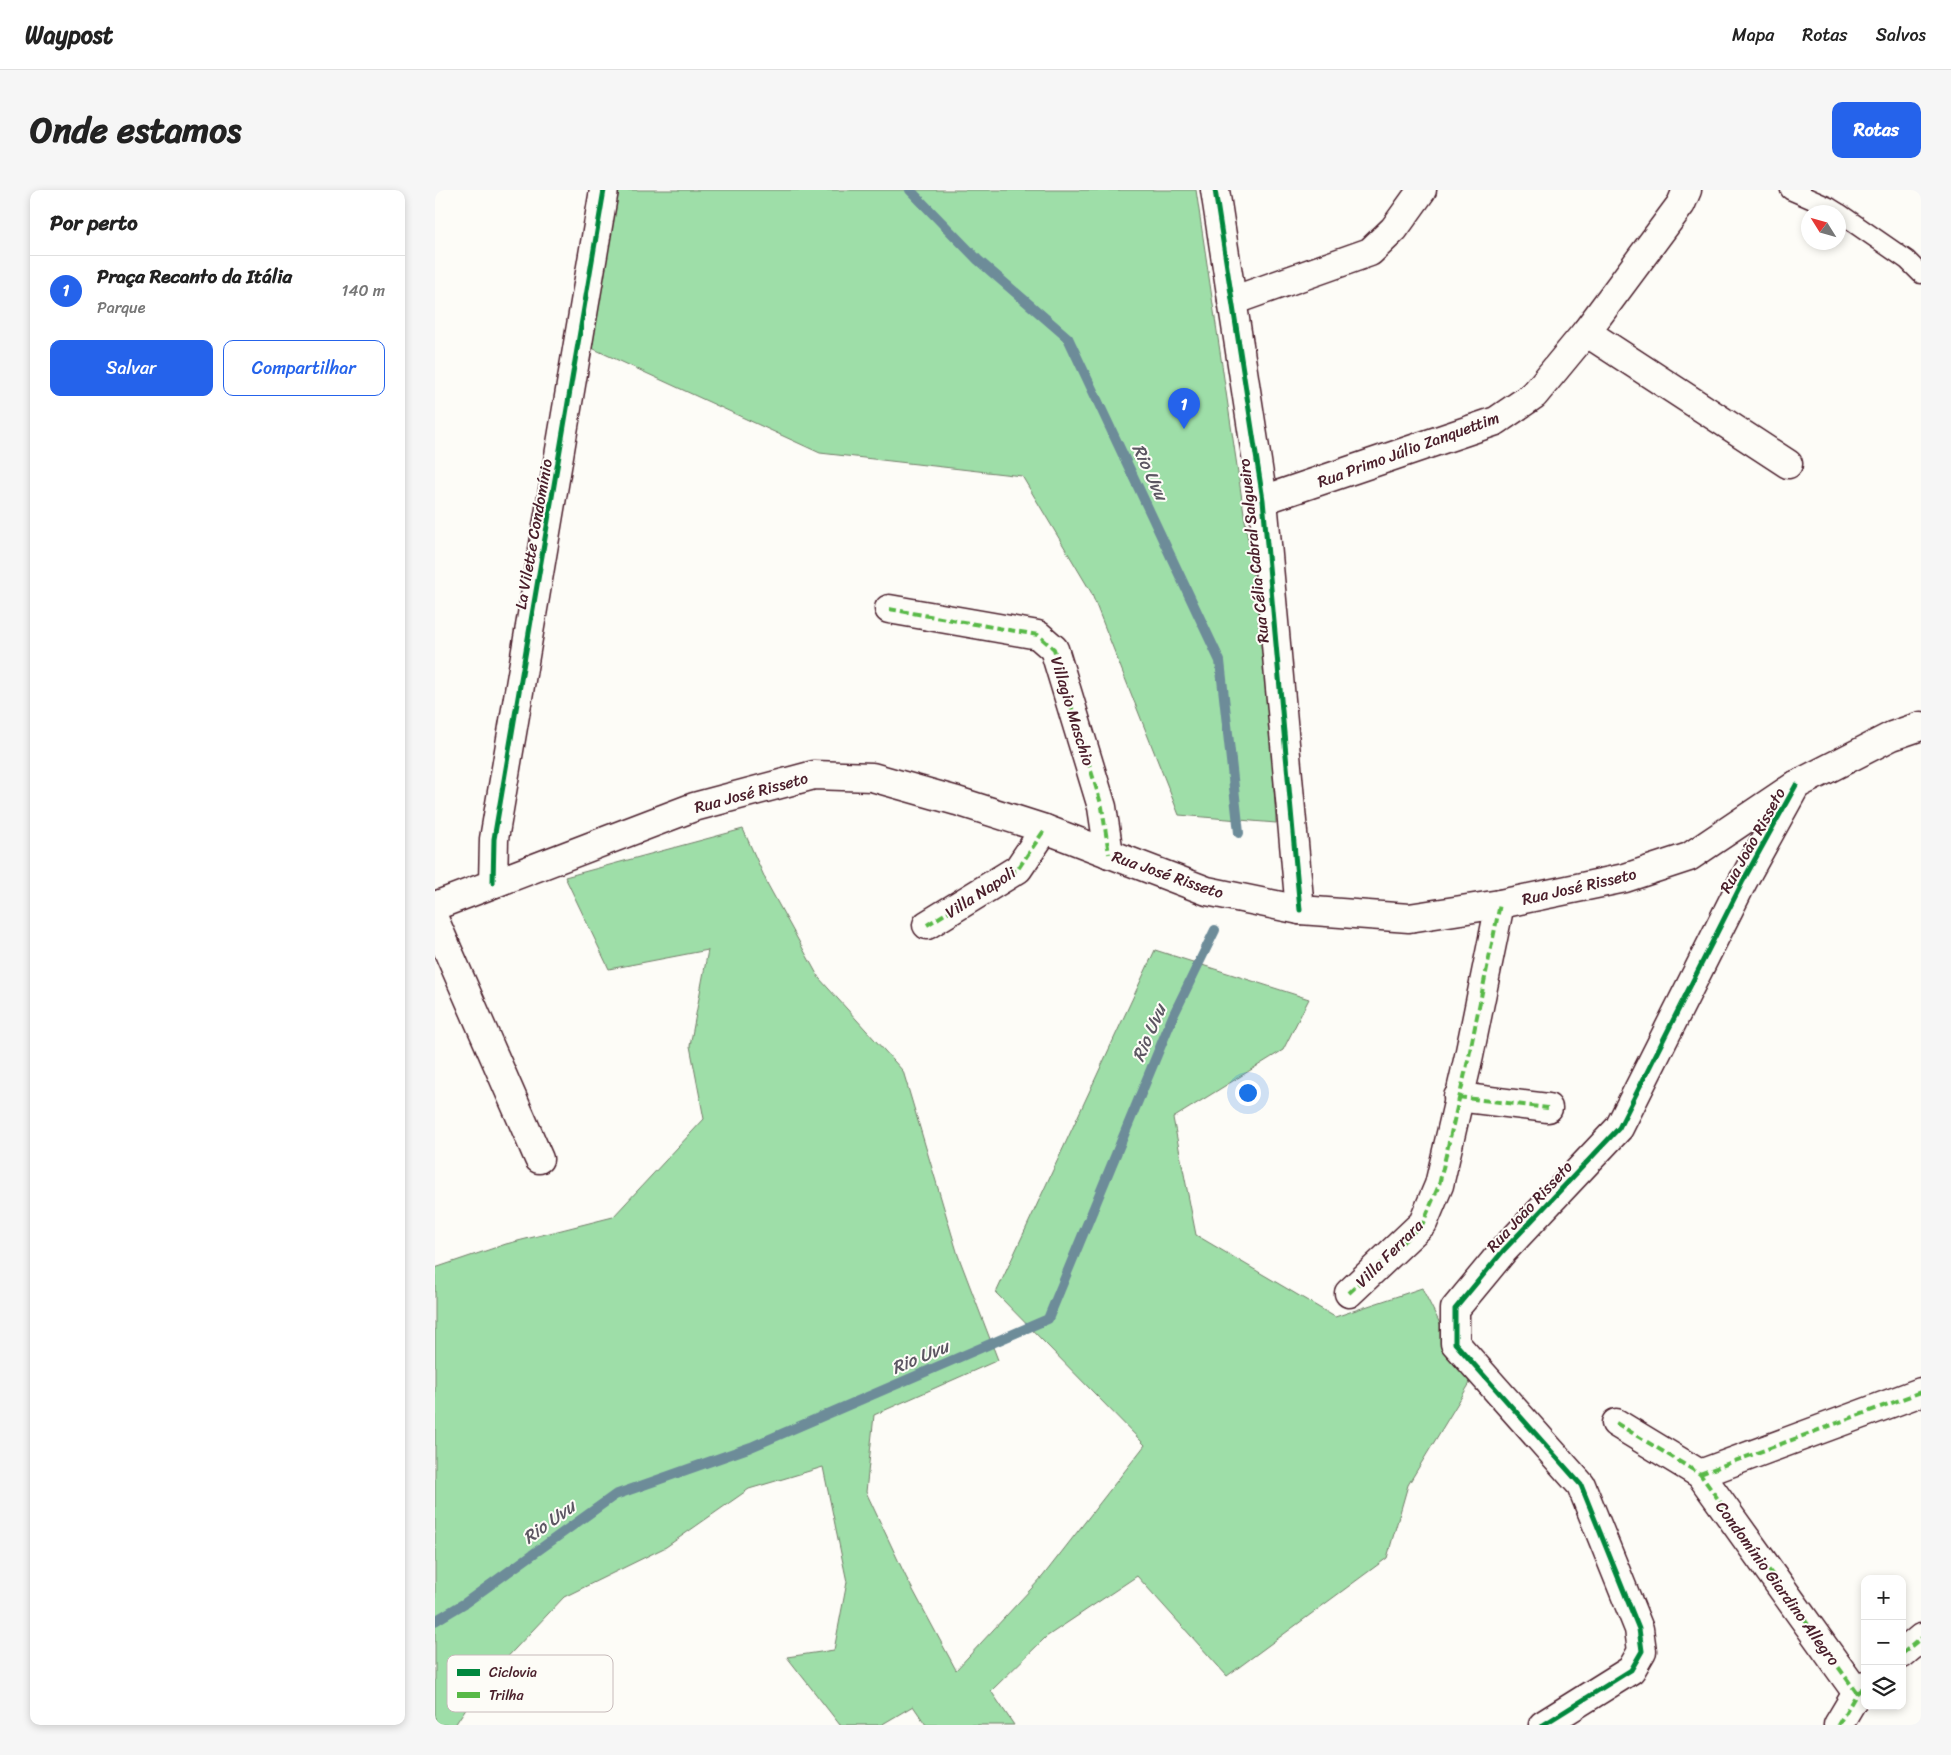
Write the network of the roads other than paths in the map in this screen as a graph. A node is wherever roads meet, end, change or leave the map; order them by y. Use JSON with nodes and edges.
{"nodes":[{"id":1,"x":604,"y":190,"type":"edge"},
{"id":2,"x":1215,"y":190,"type":"edge"},
{"id":3,"x":1422,"y":190,"type":"edge"},
{"id":4,"x":1687,"y":190,"type":"edge"},
{"id":5,"x":1790,"y":190,"type":"edge"},
{"id":6,"x":1824,"y":205,"type":"edge"},
{"id":7,"x":1846,"y":218,"type":"edge"},
{"id":8,"x":1921,"y":274,"type":"edge"},
{"id":9,"x":1232,"y":301,"type":"junction"},
{"id":10,"x":1586,"y":332,"type":"junction"},
{"id":11,"x":1788,"y":464,"type":"dead end"},
{"id":12,"x":1263,"y":500,"type":"junction"},
{"id":13,"x":889,"y":610,"type":"dead end"},
{"id":14,"x":1921,"y":726,"type":"edge"},
{"id":15,"x":1797,"y":785,"type":"junction"},
{"id":16,"x":1045,"y":829,"type":"junction"},
{"id":17,"x":1109,"y":854,"type":"junction"},
{"id":18,"x":493,"y":883,"type":"junction"},
{"id":19,"x":1500,"y":904,"type":"junction"},
{"id":20,"x":435,"y":906,"type":"edge"},
{"id":21,"x":1300,"y":910,"type":"junction"},
{"id":22,"x":435,"y":921,"type":"edge"},
{"id":23,"x":927,"y":925,"type":"dead end"},
{"id":24,"x":1458,"y":1097,"type":"junction"},
{"id":25,"x":1548,"y":1108,"type":"dead end"},
{"id":26,"x":539,"y":1159,"type":"dead end"},
{"id":27,"x":1349,"y":1293,"type":"dead end"},
{"id":28,"x":1921,"y":1392,"type":"edge"},
{"id":29,"x":1616,"y":1423,"type":"dead end"},
{"id":30,"x":1700,"y":1474,"type":"junction"},
{"id":31,"x":1921,"y":1638,"type":"edge"},
{"id":32,"x":1906,"y":1651,"type":"edge"},
{"id":33,"x":1861,"y":1689,"type":"edge"},
{"id":34,"x":1543,"y":1725,"type":"edge"},
{"id":35,"x":1838,"y":1725,"type":"edge"}],
"edges":[{"from":1,"to":18,"type":"street","name":"La Vilette Condomínio"},
{"from":2,"to":9,"type":"street","name":"Rua Célia Cabral Salgueiro"},
{"from":3,"to":9,"type":"street"},
{"from":4,"to":10,"type":"street","name":"Rua Primo Júlio Zanquettim"},
{"from":5,"to":6,"type":"lane"},
{"from":7,"to":8,"type":"lane"},
{"from":9,"to":12,"type":"street","name":"Rua Célia Cabral Salgueiro"},
{"from":10,"to":11,"type":"street"},
{"from":10,"to":12,"type":"street","name":"Rua Primo Júlio Zanquettim"},
{"from":12,"to":21,"type":"street","name":"Rua Célia Cabral Salgueiro"},
{"from":13,"to":17,"type":"street","name":"Villagio Maschio"},
{"from":14,"to":15,"type":"street","name":"Rua José Risseto"},
{"from":15,"to":19,"type":"street","name":"Rua José Risseto"},
{"from":15,"to":34,"type":"street","name":"Rua João Risseto"},
{"from":16,"to":17,"type":"street","name":"Rua José Risseto"},
{"from":16,"to":18,"type":"street","name":"Rua José Risseto"},
{"from":16,"to":23,"type":"street","name":"Villa Napoli"},
{"from":17,"to":21,"type":"street","name":"Rua José Risseto"},
{"from":18,"to":20,"type":"street","name":"Rua José Risseto"},
{"from":19,"to":21,"type":"street","name":"Rua José Risseto"},
{"from":19,"to":24,"type":"street","name":"Villa Ferrara"},
{"from":22,"to":26,"type":"street"},
{"from":24,"to":25,"type":"street"},
{"from":24,"to":27,"type":"street","name":"Villa Ferrara"},
{"from":28,"to":30,"type":"street"},
{"from":29,"to":30,"type":"street","name":"Condomínio Giardino Allegro"},
{"from":30,"to":33,"type":"street","name":"Condomínio Giardino Allegro"},
{"from":31,"to":32,"type":"street"},
{"from":33,"to":35,"type":"street","name":"Condomínio Giardino Allegro"}]}
